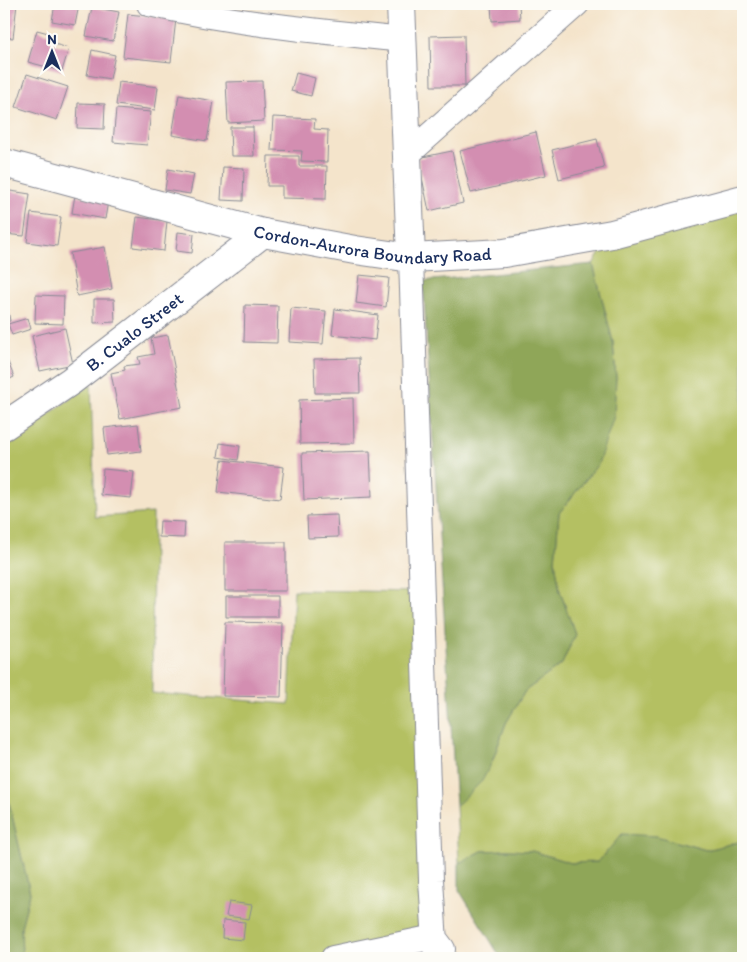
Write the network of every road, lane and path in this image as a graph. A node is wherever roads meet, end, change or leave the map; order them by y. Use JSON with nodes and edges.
{"nodes":[{"id":1,"x":148,"y":4,"type":"edge"},
{"id":2,"x":401,"y":4,"type":"edge"},
{"id":3,"x":577,"y":4,"type":"edge"},
{"id":4,"x":402,"y":40,"type":"junction"},
{"id":5,"x":406,"y":156,"type":"junction"},
{"id":6,"x":4,"y":163,"type":"edge"},
{"id":7,"x":743,"y":198,"type":"edge"},
{"id":8,"x":263,"y":233,"type":"junction"},
{"id":9,"x":411,"y":258,"type":"junction"},
{"id":10,"x":4,"y":426,"type":"edge"},
{"id":11,"x":435,"y":948,"type":"edge"},
{"id":12,"x":333,"y":958,"type":"edge"},
{"id":13,"x":450,"y":958,"type":"edge"}],
"edges":[{"from":1,"to":4,"type":"street"},
{"from":2,"to":4,"type":"main road"},
{"from":3,"to":5,"type":"street"},
{"from":4,"to":5,"type":"main road"},
{"from":5,"to":9,"type":"main road"},
{"from":6,"to":8,"type":"main road","name":"Cordon-Aurora Boundary Road"},
{"from":7,"to":9,"type":"main road","name":"Cordon-Aurora Boundary Road"},
{"from":8,"to":9,"type":"main road","name":"Cordon-Aurora Boundary Road"},
{"from":8,"to":10,"type":"main road","name":"B. Cualo Street"},
{"from":9,"to":11,"type":"street"},
{"from":11,"to":12,"type":"street"},
{"from":11,"to":13,"type":"street"}]}
